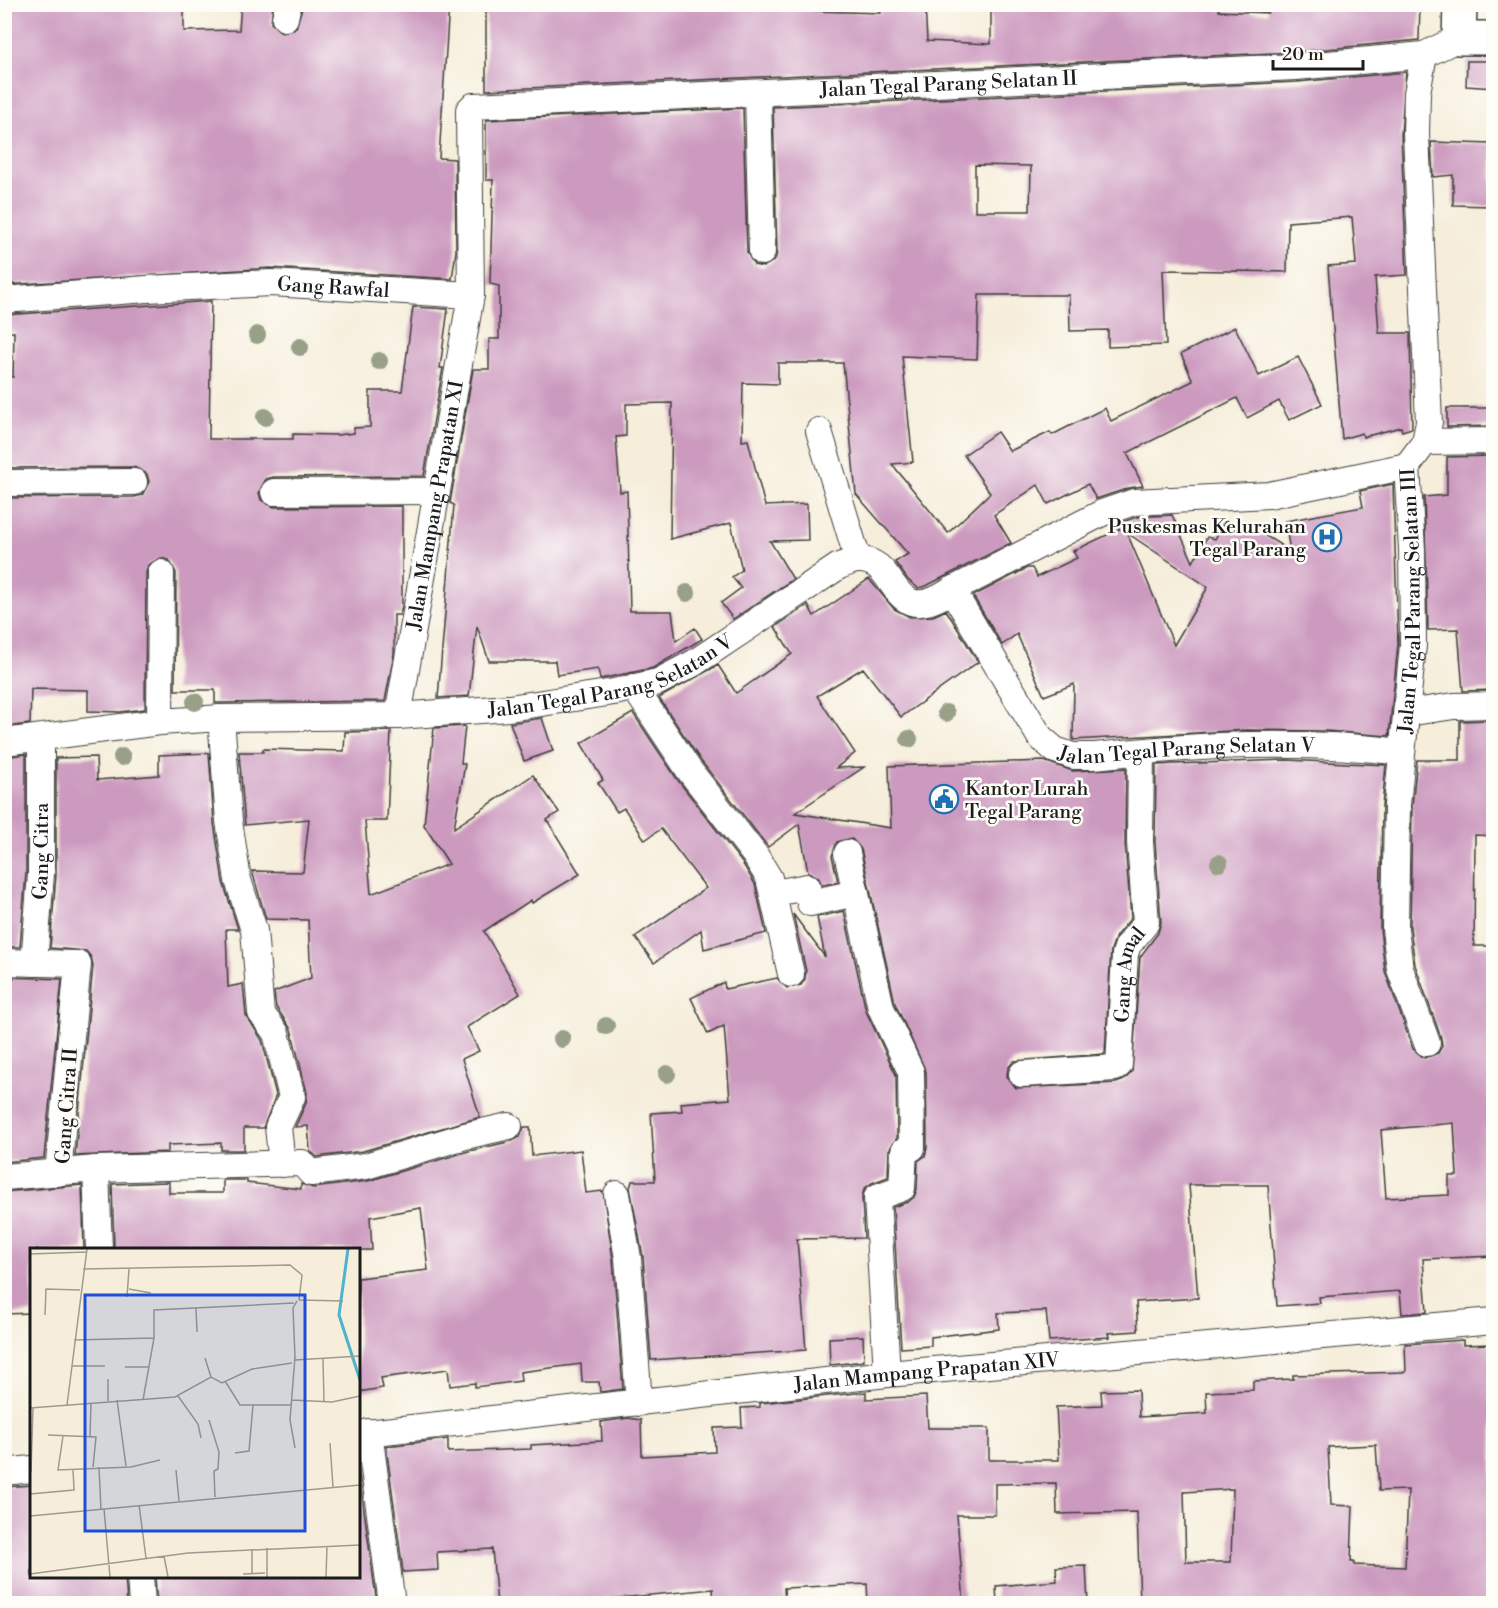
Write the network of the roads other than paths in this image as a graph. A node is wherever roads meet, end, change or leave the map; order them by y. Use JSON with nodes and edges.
{"nodes":[{"id":1,"x":1460,"y":4,"type":"edge"},
{"id":2,"x":1459,"y":38,"type":"junction"},
{"id":3,"x":1494,"y":38,"type":"edge"},
{"id":4,"x":1424,"y":55,"type":"junction"},
{"id":5,"x":758,"y":94,"type":"junction"},
{"id":6,"x":762,"y":252,"type":"dead end"},
{"id":7,"x":471,"y":295,"type":"junction"},
{"id":8,"x":4,"y":300,"type":"edge"},
{"id":9,"x":819,"y":431,"type":"dead end"},
{"id":10,"x":1494,"y":441,"type":"edge"},
{"id":11,"x":1425,"y":442,"type":"junction"},
{"id":12,"x":1407,"y":466,"type":"junction"},
{"id":13,"x":134,"y":482,"type":"dead end"},
{"id":14,"x":4,"y":483,"type":"edge"},
{"id":15,"x":437,"y":491,"type":"junction"},
{"id":16,"x":274,"y":492,"type":"dead end"},
{"id":17,"x":858,"y":560,"type":"junction"},
{"id":18,"x":161,"y":573,"type":"dead end"},
{"id":19,"x":952,"y":590,"type":"junction"},
{"id":20,"x":634,"y":687,"type":"junction"},
{"id":21,"x":1494,"y":705,"type":"edge"},
{"id":22,"x":1407,"y":713,"type":"junction"},
{"id":23,"x":398,"y":716,"type":"junction"},
{"id":24,"x":221,"y":718,"type":"junction"},
{"id":25,"x":160,"y":722,"type":"junction"},
{"id":26,"x":41,"y":739,"type":"junction"},
{"id":27,"x":4,"y":742,"type":"edge"},
{"id":28,"x":1141,"y":752,"type":"junction"},
{"id":29,"x":1402,"y":752,"type":"junction"},
{"id":30,"x":847,"y":853,"type":"dead end"},
{"id":31,"x":774,"y":893,"type":"junction"},
{"id":32,"x":856,"y":893,"type":"junction"},
{"id":33,"x":4,"y":962,"type":"edge"},
{"id":34,"x":34,"y":963,"type":"junction"},
{"id":35,"x":790,"y":974,"type":"dead end"},
{"id":36,"x":1427,"y":1043,"type":"dead end"},
{"id":37,"x":1022,"y":1074,"type":"dead end"},
{"id":38,"x":509,"y":1126,"type":"dead end"},
{"id":39,"x":282,"y":1164,"type":"junction"},
{"id":40,"x":96,"y":1168,"type":"junction"},
{"id":41,"x":58,"y":1173,"type":"junction"},
{"id":42,"x":4,"y":1177,"type":"edge"},
{"id":43,"x":617,"y":1194,"type":"dead end"},
{"id":44,"x":99,"y":1248,"type":"edge"},
{"id":45,"x":1494,"y":1321,"type":"edge"},
{"id":46,"x":887,"y":1374,"type":"junction"},
{"id":47,"x":639,"y":1403,"type":"junction"},
{"id":48,"x":364,"y":1433,"type":"edge"},
{"id":49,"x":30,"y":1469,"type":"edge"},
{"id":50,"x":4,"y":1472,"type":"edge"},
{"id":51,"x":140,"y":1578,"type":"edge"},
{"id":52,"x":142,"y":1604,"type":"edge"},
{"id":53,"x":392,"y":1604,"type":"edge"}],
"edges":[{"from":1,"to":2,"type":"street"},
{"from":2,"to":3,"type":"street"},
{"from":2,"to":4,"type":"street"},
{"from":4,"to":5,"type":"street","name":"Jalan Tegal Parang Selatan II"},
{"from":4,"to":11,"type":"street","name":"Jalan Tegal Parang Selatan III"},
{"from":5,"to":6,"type":"street"},
{"from":5,"to":7,"type":"street","name":"Jalan Tegal Parang Selatan II"},
{"from":7,"to":8,"type":"street","name":"Gang Rawfal"},
{"from":7,"to":15,"type":"street","name":"Jalan Mampang Prapatan XI"},
{"from":9,"to":17,"type":"street"},
{"from":10,"to":11,"type":"street"},
{"from":11,"to":12,"type":"street","name":"Jalan Tegal Parang Selatan III"},
{"from":12,"to":19,"type":"street"},
{"from":12,"to":22,"type":"street","name":"Jalan Tegal Parang Selatan III"},
{"from":13,"to":14,"type":"street"},
{"from":15,"to":16,"type":"street"},
{"from":15,"to":23,"type":"street","name":"Jalan Mampang Prapatan XI"},
{"from":17,"to":19,"type":"street"},
{"from":17,"to":20,"type":"street","name":"Jalan Tegal Parang Selatan V"},
{"from":18,"to":25,"type":"street"},
{"from":19,"to":28,"type":"street","name":"Jalan Tegal Parang Selatan V"},
{"from":20,"to":23,"type":"street","name":"Jalan Tegal Parang Selatan V"},
{"from":20,"to":31,"type":"street"},
{"from":21,"to":22,"type":"street"},
{"from":22,"to":29,"type":"street","name":"Jalan Tegal Parang Selatan III"},
{"from":23,"to":24,"type":"street","name":"Jalan Tegal Parang Selatan V"},
{"from":24,"to":25,"type":"street"},
{"from":24,"to":39,"type":"street"},
{"from":25,"to":26,"type":"street"},
{"from":26,"to":27,"type":"street"},
{"from":26,"to":34,"type":"street","name":"Gang Citra"},
{"from":28,"to":29,"type":"street","name":"Jalan Tegal Parang Selatan V"},
{"from":28,"to":37,"type":"street","name":"Gang Amal"},
{"from":29,"to":36,"type":"street","name":"Jalan Tegal Parang Selatan III"},
{"from":30,"to":32,"type":"street"},
{"from":31,"to":32,"type":"street"},
{"from":31,"to":35,"type":"street"},
{"from":32,"to":46,"type":"street"},
{"from":33,"to":34,"type":"street","name":"Gang Citra II"},
{"from":34,"to":41,"type":"street","name":"Gang Citra II"},
{"from":38,"to":39,"type":"street","name":"Gang Citra II"},
{"from":39,"to":40,"type":"street","name":"Gang Citra II"},
{"from":40,"to":41,"type":"street","name":"Gang Citra II"},
{"from":40,"to":44,"type":"street"},
{"from":41,"to":42,"type":"street"},
{"from":43,"to":47,"type":"street"},
{"from":45,"to":46,"type":"street","name":"Jalan Mampang Prapatan XIV"},
{"from":46,"to":47,"type":"street","name":"Jalan Mampang Prapatan XIV"},
{"from":47,"to":48,"type":"street","name":"Jalan Mampang Prapatan XIV"},
{"from":48,"to":53,"type":"street"},
{"from":49,"to":50,"type":"street"},
{"from":51,"to":52,"type":"street"}]}
